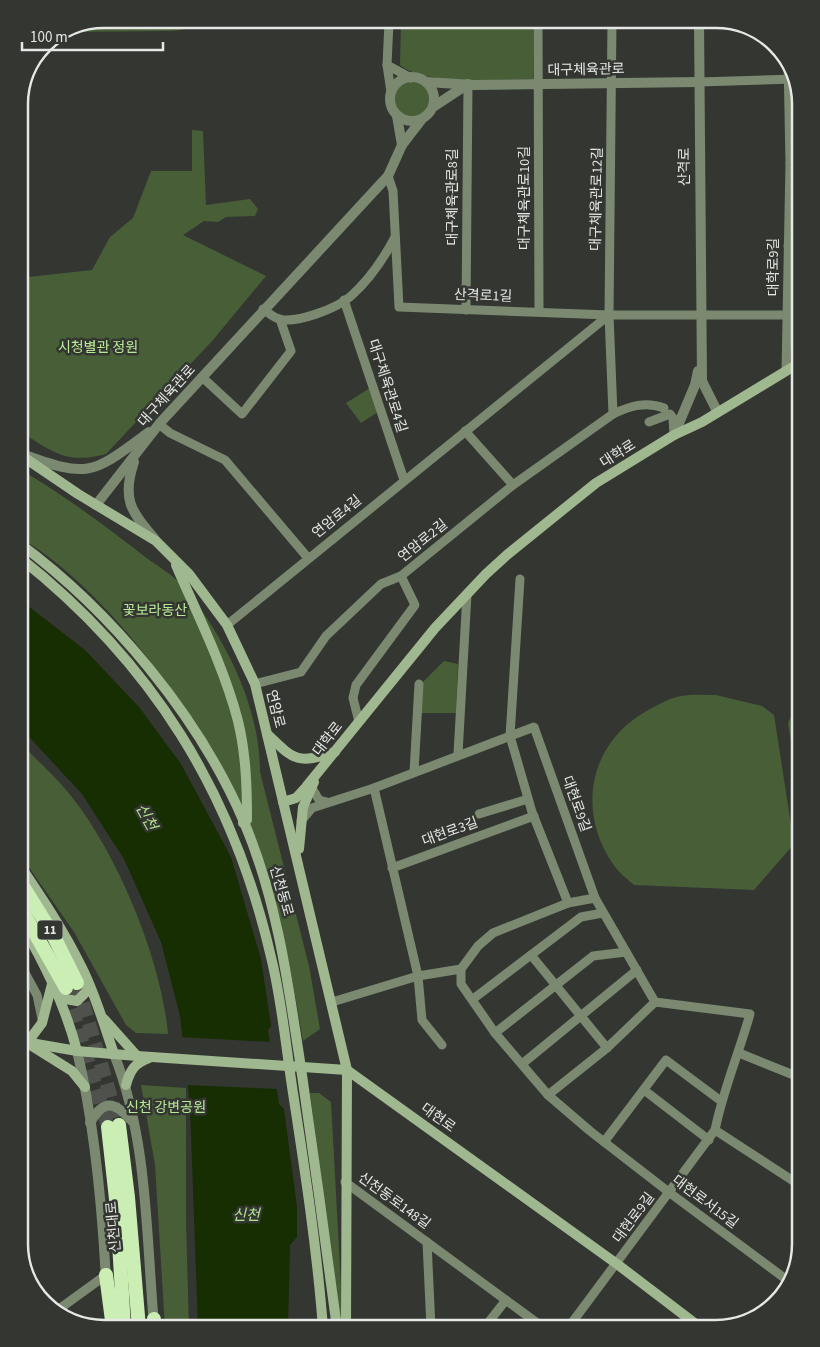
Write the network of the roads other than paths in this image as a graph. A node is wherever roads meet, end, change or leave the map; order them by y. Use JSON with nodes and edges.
{"nodes":[{"id":1,"x":389,"y":28,"type":"edge"},
{"id":2,"x":538,"y":28,"type":"edge"},
{"id":3,"x":612,"y":28,"type":"edge"},
{"id":4,"x":699,"y":28,"type":"edge"},
{"id":5,"x":387,"y":66,"type":"junction"},
{"id":6,"x":411,"y":78,"type":"junction"},
{"id":7,"x":788,"y":79,"type":"edge"},
{"id":8,"x":426,"y":82,"type":"junction"},
{"id":9,"x":699,"y":82,"type":"junction"},
{"id":10,"x":612,"y":83,"type":"junction"},
{"id":11,"x":471,"y":84,"type":"junction"},
{"id":12,"x":538,"y":84,"type":"junction"},
{"id":13,"x":390,"y":92,"type":"junction"},
{"id":14,"x":792,"y":92,"type":"edge"},
{"id":15,"x":433,"y":107,"type":"junction"},
{"id":16,"x":397,"y":116,"type":"junction"},
{"id":17,"x":422,"y":120,"type":"junction"},
{"id":18,"x":402,"y":145,"type":"junction"},
{"id":19,"x":790,"y":163,"type":"joint"},
{"id":20,"x":388,"y":176,"type":"junction"},
{"id":21,"x":395,"y":237,"type":"junction"},
{"id":22,"x":788,"y":246,"type":"junction"},
{"id":23,"x":792,"y":246,"type":"edge"},
{"id":24,"x":344,"y":300,"type":"junction"},
{"id":25,"x":263,"y":309,"type":"junction"},
{"id":26,"x":466,"y":310,"type":"junction"},
{"id":27,"x":539,"y":312,"type":"junction"},
{"id":28,"x":700,"y":314,"type":"junction"},
{"id":29,"x":609,"y":315,"type":"junction"},
{"id":30,"x":788,"y":315,"type":"junction"},
{"id":31,"x":792,"y":315,"type":"edge"},
{"id":32,"x":280,"y":319,"type":"junction"},
{"id":33,"x":701,"y":350,"type":"junction"},
{"id":34,"x":792,"y":367,"type":"edge"},
{"id":35,"x":786,"y":371,"type":"junction"},
{"id":36,"x":202,"y":377,"type":"junction"},
{"id":37,"x":664,"y":408,"type":"dead end"},
{"id":38,"x":718,"y":411,"type":"junction"},
{"id":39,"x":613,"y":414,"type":"junction"},
{"id":40,"x":649,"y":422,"type":"dead end"},
{"id":41,"x":159,"y":424,"type":"junction"},
{"id":42,"x":465,"y":430,"type":"junction"},
{"id":43,"x":674,"y":435,"type":"junction"},
{"id":44,"x":136,"y":454,"type":"junction"},
{"id":45,"x":28,"y":456,"type":"edge"},
{"id":46,"x":28,"y":459,"type":"edge"},
{"id":47,"x":404,"y":480,"type":"junction"},
{"id":48,"x":513,"y":485,"type":"junction"},
{"id":49,"x":96,"y":505,"type":"junction"},
{"id":50,"x":156,"y":541,"type":"junction"},
{"id":51,"x":28,"y":550,"type":"edge"},
{"id":52,"x":308,"y":558,"type":"junction"},
{"id":53,"x":174,"y":559,"type":"junction"},
{"id":54,"x":28,"y":564,"type":"edge"},
{"id":55,"x":402,"y":576,"type":"junction"},
{"id":56,"x":520,"y":579,"type":"dead end"},
{"id":57,"x":467,"y":594,"type":"junction"},
{"id":58,"x":226,"y":624,"type":"junction"},
{"id":59,"x":255,"y":684,"type":"junction"},
{"id":60,"x":419,"y":684,"type":"dead end"},
{"id":61,"x":359,"y":722,"type":"junction"},
{"id":62,"x":267,"y":734,"type":"junction"},
{"id":63,"x":510,"y":736,"type":"junction"},
{"id":64,"x":335,"y":752,"type":"junction"},
{"id":65,"x":458,"y":754,"type":"junction"},
{"id":66,"x":414,"y":772,"type":"junction"},
{"id":67,"x":317,"y":775,"type":"junction"},
{"id":68,"x":312,"y":788,"type":"junction"},
{"id":69,"x":374,"y":788,"type":"junction"},
{"id":70,"x":528,"y":799,"type":"junction"},
{"id":71,"x":283,"y":802,"type":"junction"},
{"id":72,"x":327,"y":802,"type":"junction"},
{"id":73,"x":479,"y":814,"type":"dead end"},
{"id":74,"x":534,"y":816,"type":"junction"},
{"id":75,"x":301,"y":821,"type":"junction"},
{"id":76,"x":244,"y":822,"type":"junction"},
{"id":77,"x":232,"y":830,"type":"junction"},
{"id":78,"x":298,"y":860,"type":"junction"},
{"id":79,"x":392,"y":868,"type":"junction"},
{"id":80,"x":27,"y":876,"type":"edge"},
{"id":81,"x":27,"y":893,"type":"edge"},
{"id":82,"x":595,"y":898,"type":"junction"},
{"id":83,"x":568,"y":903,"type":"junction"},
{"id":84,"x":603,"y":913,"type":"junction"},
{"id":85,"x":27,"y":918,"type":"edge"},
{"id":86,"x":27,"y":933,"type":"edge"},
{"id":87,"x":626,"y":952,"type":"junction"},
{"id":88,"x":531,"y":955,"type":"junction"},
{"id":89,"x":462,"y":969,"type":"junction"},
{"id":90,"x":637,"y":970,"type":"junction"},
{"id":91,"x":418,"y":976,"type":"junction"},
{"id":92,"x":27,"y":978,"type":"edge"},
{"id":93,"x":71,"y":984,"type":"junction"},
{"id":94,"x":554,"y":986,"type":"junction"},
{"id":95,"x":473,"y":999,"type":"junction"},
{"id":96,"x":332,"y":1002,"type":"junction"},
{"id":97,"x":655,"y":1002,"type":"junction"},
{"id":98,"x":102,"y":1016,"type":"junction"},
{"id":99,"x":581,"y":1017,"type":"junction"},
{"id":100,"x":42,"y":1023,"type":"junction"},
{"id":101,"x":496,"y":1033,"type":"junction"},
{"id":102,"x":27,"y":1038,"type":"edge"},
{"id":103,"x":27,"y":1043,"type":"edge"},
{"id":104,"x":27,"y":1044,"type":"edge"},
{"id":105,"x":442,"y":1045,"type":"dead end"},
{"id":106,"x":607,"y":1048,"type":"junction"},
{"id":107,"x":77,"y":1051,"type":"junction"},
{"id":108,"x":739,"y":1053,"type":"junction"},
{"id":109,"x":114,"y":1054,"type":"junction"},
{"id":110,"x":136,"y":1060,"type":"junction"},
{"id":111,"x":522,"y":1064,"type":"junction"},
{"id":112,"x":347,"y":1070,"type":"junction"},
{"id":113,"x":792,"y":1074,"type":"edge"},
{"id":114,"x":126,"y":1085,"type":"junction"},
{"id":115,"x":85,"y":1087,"type":"junction"},
{"id":116,"x":644,"y":1090,"type":"junction"},
{"id":117,"x":548,"y":1095,"type":"junction"},
{"id":118,"x":721,"y":1101,"type":"junction"},
{"id":119,"x":90,"y":1123,"type":"junction"},
{"id":120,"x":120,"y":1125,"type":"junction"},
{"id":121,"x":715,"y":1130,"type":"junction"},
{"id":122,"x":709,"y":1140,"type":"junction"},
{"id":123,"x":604,"y":1142,"type":"junction"},
{"id":124,"x":792,"y":1180,"type":"edge"},
{"id":125,"x":345,"y":1182,"type":"junction"},
{"id":126,"x":670,"y":1193,"type":"junction"},
{"id":127,"x":427,"y":1242,"type":"junction"},
{"id":128,"x":617,"y":1264,"type":"junction"},
{"id":129,"x":106,"y":1275,"type":"junction"},
{"id":130,"x":784,"y":1278,"type":"edge"},
{"id":131,"x":506,"y":1300,"type":"junction"},
{"id":132,"x":62,"y":1307,"type":"edge"},
{"id":133,"x":108,"y":1319,"type":"edge"},
{"id":134,"x":112,"y":1319,"type":"edge"},
{"id":135,"x":123,"y":1319,"type":"edge"},
{"id":136,"x":138,"y":1319,"type":"edge"},
{"id":137,"x":154,"y":1319,"type":"edge"},
{"id":138,"x":322,"y":1319,"type":"edge"},
{"id":139,"x":336,"y":1319,"type":"edge"},
{"id":140,"x":346,"y":1319,"type":"edge"},
{"id":141,"x":431,"y":1320,"type":"edge"},
{"id":142,"x":491,"y":1320,"type":"edge"},
{"id":143,"x":533,"y":1320,"type":"edge"},
{"id":144,"x":574,"y":1320,"type":"edge"},
{"id":145,"x":690,"y":1320,"type":"edge"}],
"edges":[{"from":1,"to":5,"type":"street"},
{"from":2,"to":12,"type":"street","name":"대구체육관로10길"},
{"from":3,"to":10,"type":"street","name":"대구체육관로12길"},
{"from":4,"to":9,"type":"street","name":"산격로"},
{"from":5,"to":6,"type":"street"},
{"from":5,"to":13,"type":"street"},
{"from":6,"to":8,"type":"street"},
{"from":6,"to":13,"type":"street"},
{"from":7,"to":9,"type":"street"},
{"from":8,"to":11,"type":"street","name":"대구체육관로"},
{"from":8,"to":15,"type":"street"},
{"from":9,"to":10,"type":"street","name":"대구체육관로"},
{"from":9,"to":28,"type":"street","name":"산격로"},
{"from":10,"to":12,"type":"street","name":"대구체육관로"},
{"from":10,"to":29,"type":"street","name":"대구체육관로12길"},
{"from":11,"to":12,"type":"street","name":"대구체육관로"},
{"from":11,"to":15,"type":"street"},
{"from":11,"to":26,"type":"street","name":"대구체육관로8길"},
{"from":12,"to":27,"type":"street","name":"대구체육관로10길"},
{"from":13,"to":16,"type":"street"},
{"from":14,"to":19,"type":"street","name":"대학로9길"},
{"from":15,"to":17,"type":"street"},
{"from":16,"to":17,"type":"street"},
{"from":16,"to":18,"type":"street"},
{"from":17,"to":18,"type":"street","name":"대구체육관로"},
{"from":18,"to":20,"type":"street","name":"대구체육관로"},
{"from":19,"to":22,"type":"street","name":"대학로9길"},
{"from":20,"to":21,"type":"street","name":"산격로1길"},
{"from":20,"to":25,"type":"street","name":"대구체육관로"},
{"from":21,"to":24,"type":"street"},
{"from":21,"to":26,"type":"street","name":"산격로1길"},
{"from":22,"to":23,"type":"street"},
{"from":22,"to":30,"type":"street","name":"대학로9길"},
{"from":24,"to":32,"type":"street"},
{"from":24,"to":47,"type":"street","name":"대구체육관로4길"},
{"from":25,"to":32,"type":"street"},
{"from":25,"to":36,"type":"street","name":"대구체육관로"},
{"from":26,"to":27,"type":"street","name":"산격로1길"},
{"from":27,"to":29,"type":"street","name":"산격로1길"},
{"from":28,"to":29,"type":"street","name":"산격로1길"},
{"from":28,"to":30,"type":"street"},
{"from":28,"to":33,"type":"street","name":"산격로"},
{"from":29,"to":39,"type":"street"},
{"from":29,"to":42,"type":"street","name":"연암로4길"},
{"from":30,"to":31,"type":"street"},
{"from":30,"to":35,"type":"street","name":"대학로9길"},
{"from":32,"to":36,"type":"street"},
{"from":33,"to":38,"type":"street","name":"산격로"},
{"from":33,"to":43,"type":"street"},
{"from":34,"to":35,"type":"main road","name":"대학로"},
{"from":35,"to":38,"type":"main road","name":"대학로"},
{"from":36,"to":41,"type":"street","name":"대구체육관로"},
{"from":37,"to":39,"type":"street","name":"연암로2길"},
{"from":38,"to":43,"type":"main road","name":"대학로"},
{"from":39,"to":48,"type":"street","name":"연암로2길"},
{"from":40,"to":43,"type":"street"},
{"from":41,"to":44,"type":"street","name":"대구체육관로"},
{"from":41,"to":45,"type":"street"},
{"from":41,"to":52,"type":"street"},
{"from":42,"to":47,"type":"street","name":"연암로4길"},
{"from":42,"to":48,"type":"street"},
{"from":43,"to":57,"type":"main road","name":"대학로"},
{"from":44,"to":49,"type":"street","name":"대구체육관로"},
{"from":44,"to":50,"type":"street"},
{"from":46,"to":49,"type":"main road","name":"연암로"},
{"from":47,"to":52,"type":"street","name":"연암로4길"},
{"from":48,"to":55,"type":"street","name":"연암로2길"},
{"from":49,"to":50,"type":"main road","name":"연암로"},
{"from":50,"to":53,"type":"main road","name":"연암로"},
{"from":51,"to":76,"type":"main road","name":"신천동로"},
{"from":52,"to":58,"type":"street","name":"연암로4길"},
{"from":53,"to":58,"type":"main road","name":"연암로"},
{"from":53,"to":76,"type":"main road"},
{"from":54,"to":77,"type":"main road","name":"신천동로"},
{"from":55,"to":59,"type":"street","name":"연암로2길"},
{"from":55,"to":61,"type":"street"},
{"from":56,"to":63,"type":"street"},
{"from":57,"to":61,"type":"main road","name":"대학로"},
{"from":57,"to":65,"type":"street"},
{"from":58,"to":59,"type":"main road","name":"연암로"},
{"from":59,"to":62,"type":"main road","name":"연암로"},
{"from":60,"to":66,"type":"street"},
{"from":61,"to":64,"type":"main road","name":"대학로"},
{"from":62,"to":64,"type":"main road"},
{"from":62,"to":71,"type":"main road","name":"연암로"},
{"from":63,"to":65,"type":"street","name":"대현로9길"},
{"from":63,"to":70,"type":"street"},
{"from":63,"to":82,"type":"street","name":"대현로9길"},
{"from":64,"to":67,"type":"main road","name":"대학로"},
{"from":65,"to":66,"type":"street","name":"대현로9길"},
{"from":66,"to":69,"type":"street","name":"대현로9길"},
{"from":67,"to":68,"type":"main road"},
{"from":67,"to":71,"type":"main road","name":"대학로"},
{"from":68,"to":72,"type":"street"},
{"from":68,"to":75,"type":"main road"},
{"from":69,"to":72,"type":"street","name":"대현로9길"},
{"from":69,"to":79,"type":"street"},
{"from":70,"to":73,"type":"street"},
{"from":70,"to":74,"type":"street"},
{"from":71,"to":78,"type":"main road","name":"연암로"},
{"from":72,"to":75,"type":"street","name":"대현로9길"},
{"from":74,"to":79,"type":"street","name":"대현로3길"},
{"from":74,"to":83,"type":"street"},
{"from":75,"to":78,"type":"main road"},
{"from":76,"to":77,"type":"main road"},
{"from":76,"to":139,"type":"main road","name":"신천동로"},
{"from":77,"to":138,"type":"main road","name":"신천동로"},
{"from":78,"to":96,"type":"main road","name":"연암로"},
{"from":79,"to":91,"type":"street"},
{"from":80,"to":93,"type":"main road"},
{"from":81,"to":93,"type":"highway","number":"11"},
{"from":82,"to":83,"type":"street"},
{"from":82,"to":84,"type":"street","name":"대현로9길"},
{"from":83,"to":89,"type":"street"},
{"from":84,"to":87,"type":"street","name":"대현로9길"},
{"from":84,"to":88,"type":"street"},
{"from":85,"to":93,"type":"highway","number":"11"},
{"from":86,"to":93,"type":"main road"},
{"from":87,"to":90,"type":"street","name":"대현로9길"},
{"from":87,"to":94,"type":"street"},
{"from":88,"to":94,"type":"street"},
{"from":88,"to":95,"type":"street"},
{"from":89,"to":91,"type":"street"},
{"from":89,"to":95,"type":"street","name":"대현로서15길"},
{"from":90,"to":97,"type":"street","name":"대현로9길"},
{"from":90,"to":99,"type":"street"},
{"from":91,"to":96,"type":"street"},
{"from":91,"to":105,"type":"street"},
{"from":92,"to":100,"type":"street"},
{"from":93,"to":98,"type":"main road"},
{"from":93,"to":100,"type":"main road"},
{"from":93,"to":107,"type":"main road"},
{"from":94,"to":99,"type":"street"},
{"from":94,"to":101,"type":"street"},
{"from":95,"to":101,"type":"street","name":"대현로서15길"},
{"from":96,"to":112,"type":"main road","name":"연암로"},
{"from":97,"to":106,"type":"street"},
{"from":97,"to":108,"type":"street","name":"대현로9길"},
{"from":98,"to":109,"type":"main road"},
{"from":98,"to":110,"type":"main road"},
{"from":99,"to":106,"type":"street"},
{"from":99,"to":111,"type":"street"},
{"from":100,"to":102,"type":"main road"},
{"from":101,"to":111,"type":"street","name":"대현로서15길"},
{"from":103,"to":107,"type":"main road"},
{"from":104,"to":115,"type":"main road"},
{"from":106,"to":117,"type":"street"},
{"from":107,"to":109,"type":"main road"},
{"from":107,"to":115,"type":"street"},
{"from":108,"to":113,"type":"street"},
{"from":108,"to":118,"type":"street","name":"대현로9길"},
{"from":109,"to":110,"type":"main road"},
{"from":109,"to":114,"type":"street"},
{"from":110,"to":112,"type":"main road","bridge":true},
{"from":110,"to":114,"type":"main road"},
{"from":111,"to":117,"type":"street","name":"대현로서15길"},
{"from":112,"to":125,"type":"main road","name":"연암로"},
{"from":112,"to":128,"type":"main road","name":"대현로"},
{"from":114,"to":120,"type":"street"},
{"from":115,"to":119,"type":"street"},
{"from":116,"to":118,"type":"street"},
{"from":116,"to":122,"type":"street"},
{"from":116,"to":123,"type":"street"},
{"from":117,"to":123,"type":"street","name":"대현로서15길"},
{"from":118,"to":121,"type":"street","name":"대현로9길"},
{"from":119,"to":120,"type":"street"},
{"from":119,"to":129,"type":"street"},
{"from":120,"to":135,"type":"highway","name":"신천대로"},
{"from":120,"to":136,"type":"highway","name":"신천대로"},
{"from":120,"to":137,"type":"street"},
{"from":121,"to":122,"type":"street","name":"대현로9길"},
{"from":121,"to":124,"type":"street"},
{"from":122,"to":126,"type":"street","name":"대현로9길"},
{"from":123,"to":126,"type":"street","name":"대현로서15길"},
{"from":125,"to":127,"type":"street","name":"신천동로148길"},
{"from":125,"to":140,"type":"main road","name":"연암로"},
{"from":126,"to":128,"type":"street","name":"대현로9길"},
{"from":126,"to":130,"type":"street","name":"대현로서15길"},
{"from":127,"to":131,"type":"street","name":"신천동로148길"},
{"from":127,"to":141,"type":"street","name":"신천동로148길"},
{"from":128,"to":144,"type":"street","name":"대현로9길"},
{"from":128,"to":145,"type":"main road","name":"대현로"},
{"from":129,"to":132,"type":"street"},
{"from":129,"to":133,"type":"street"},
{"from":129,"to":134,"type":"highway"},
{"from":131,"to":142,"type":"street"},
{"from":131,"to":143,"type":"street","name":"신천동로148길"}]}
